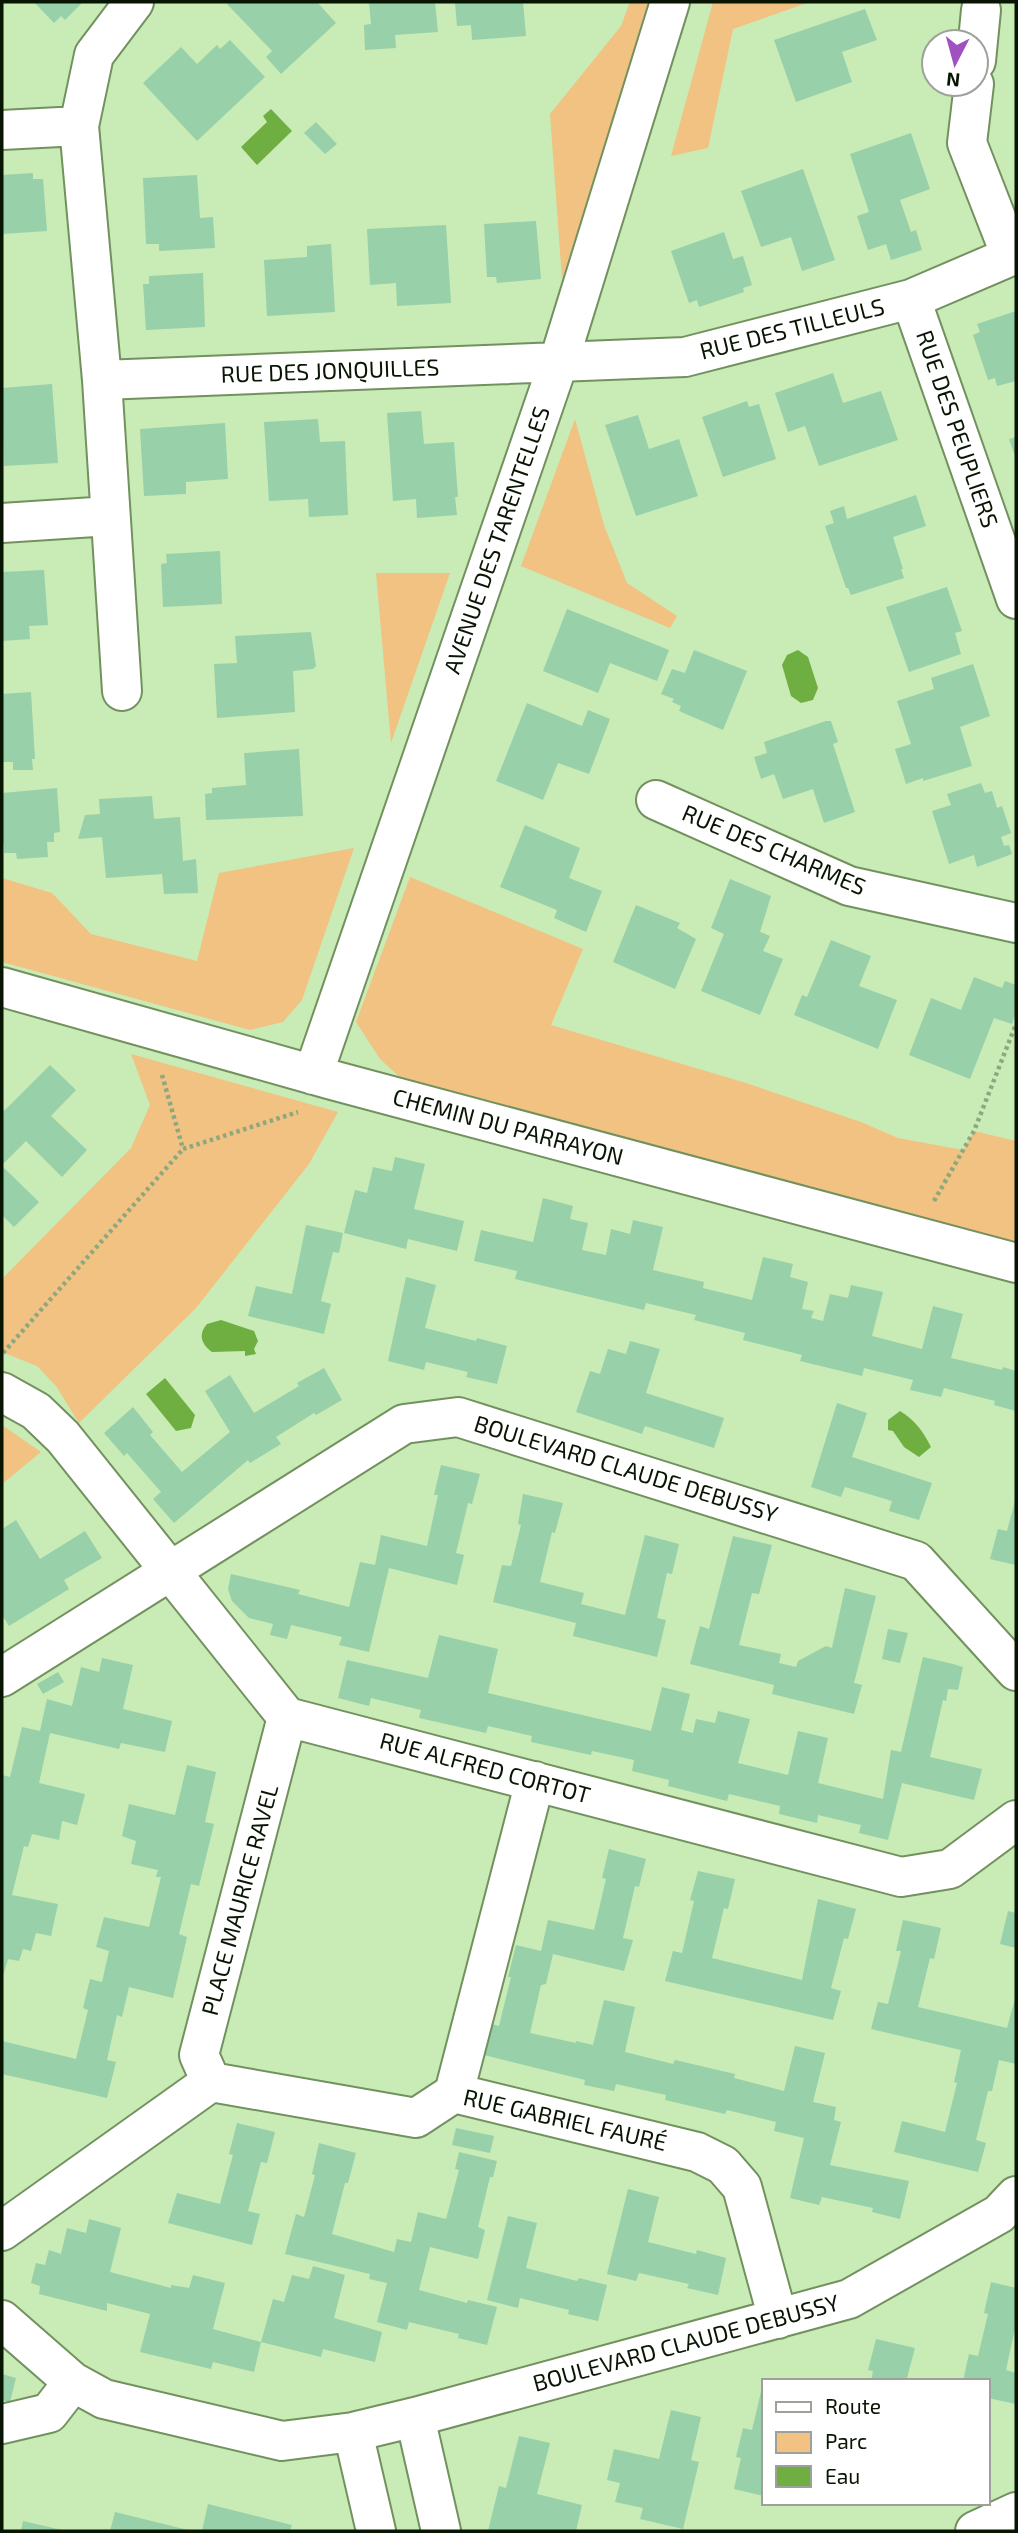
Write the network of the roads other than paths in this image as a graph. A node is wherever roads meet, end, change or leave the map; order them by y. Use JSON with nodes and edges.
{"nodes":[{"id":1,"x":134,"y":2,"type":"edge"},
{"id":2,"x":670,"y":2,"type":"edge"},
{"id":3,"x":981,"y":10,"type":"dead end"},
{"id":4,"x":979,"y":28,"type":"edge"},
{"id":5,"x":972,"y":98,"type":"edge"},
{"id":6,"x":79,"y":126,"type":"junction"},
{"id":7,"x":2,"y":130,"type":"edge"},
{"id":8,"x":1014,"y":255,"type":"edge"},
{"id":9,"x":911,"y":299,"type":"junction"},
{"id":10,"x":559,"y":361,"type":"junction"},
{"id":11,"x":102,"y":380,"type":"junction"},
{"id":12,"x":110,"y":516,"type":"junction"},
{"id":13,"x":2,"y":523,"type":"edge"},
{"id":14,"x":1016,"y":599,"type":"edge"},
{"id":15,"x":122,"y":691,"type":"dead end"},
{"id":16,"x":656,"y":800,"type":"dead end"},
{"id":17,"x":1016,"y":923,"type":"edge"},
{"id":18,"x":2,"y":987,"type":"edge"},
{"id":19,"x":313,"y":1075,"type":"junction"},
{"id":20,"x":1016,"y":1263,"type":"edge"},
{"id":21,"x":2,"y":1392,"type":"edge"},
{"id":22,"x":169,"y":1570,"type":"junction"},
{"id":23,"x":1016,"y":1671,"type":"edge"},
{"id":24,"x":2,"y":1676,"type":"edge"},
{"id":25,"x":287,"y":1717,"type":"junction"},
{"id":26,"x":536,"y":1781,"type":"junction"},
{"id":27,"x":1016,"y":1820,"type":"edge"},
{"id":28,"x":211,"y":2082,"type":"junction"},
{"id":29,"x":454,"y":2093,"type":"junction"},
{"id":30,"x":1016,"y":2196,"type":"edge"},
{"id":31,"x":2,"y":2231,"type":"edge"},
{"id":32,"x":778,"y":2319,"type":"junction"},
{"id":33,"x":2,"y":2320,"type":"edge"},
{"id":34,"x":73,"y":2382,"type":"junction"},
{"id":35,"x":415,"y":2417,"type":"junction"},
{"id":36,"x":2,"y":2424,"type":"edge"},
{"id":37,"x":353,"y":2432,"type":"junction"},
{"id":38,"x":1016,"y":2512,"type":"edge"},
{"id":39,"x":1016,"y":2526,"type":"edge"},
{"id":40,"x":376,"y":2531,"type":"edge"},
{"id":41,"x":441,"y":2531,"type":"edge"},
{"id":42,"x":977,"y":2531,"type":"edge"}],
"edges":[{"from":1,"to":6,"type":"street"},
{"from":2,"to":10,"type":"street","name":"AVENUE DES TARENTELLES"},
{"from":3,"to":4,"type":"street"},
{"from":5,"to":8,"type":"street"},
{"from":6,"to":7,"type":"street"},
{"from":6,"to":11,"type":"street"},
{"from":8,"to":9,"type":"street","name":"RUE DES TILLEULS"},
{"from":9,"to":10,"type":"street","name":"RUE DES TILLEULS"},
{"from":9,"to":14,"type":"street","name":"RUE DES PEUPLIERS"},
{"from":10,"to":11,"type":"street","name":"RUE DES JONQUILLES"},
{"from":10,"to":19,"type":"street","name":"AVENUE DES TARENTELLES"},
{"from":11,"to":12,"type":"street"},
{"from":12,"to":13,"type":"street"},
{"from":12,"to":15,"type":"street"},
{"from":16,"to":17,"type":"street","name":"RUE DES CHARMES"},
{"from":18,"to":19,"type":"street","name":"CHEMIN DU PARRAYON"},
{"from":19,"to":20,"type":"street","name":"CHEMIN DU PARRAYON"},
{"from":21,"to":22,"type":"street"},
{"from":22,"to":23,"type":"street","name":"BOULEVARD CLAUDE DEBUSSY"},
{"from":22,"to":24,"type":"street","name":"BOULEVARD CLAUDE DEBUSSY"},
{"from":22,"to":25,"type":"street"},
{"from":25,"to":26,"type":"street","name":"RUE ALFRED CORTOT"},
{"from":25,"to":28,"type":"street","name":"PLACE MAURICE RAVEL"},
{"from":26,"to":27,"type":"street","name":"RUE ALFRED CORTOT"},
{"from":26,"to":29,"type":"street"},
{"from":28,"to":29,"type":"street","name":"RUE GABRIEL FAURÉ"},
{"from":28,"to":31,"type":"street"},
{"from":29,"to":32,"type":"street","name":"RUE GABRIEL FAURÉ"},
{"from":30,"to":32,"type":"street","name":"BOULEVARD CLAUDE DEBUSSY"},
{"from":32,"to":35,"type":"street","name":"BOULEVARD CLAUDE DEBUSSY"},
{"from":33,"to":34,"type":"street","name":"BOULEVARD CLAUDE DEBUSSY"},
{"from":34,"to":36,"type":"street"},
{"from":34,"to":37,"type":"street","name":"BOULEVARD CLAUDE DEBUSSY"},
{"from":35,"to":37,"type":"street","name":"BOULEVARD CLAUDE DEBUSSY"},
{"from":35,"to":41,"type":"street"},
{"from":37,"to":40,"type":"street"},
{"from":38,"to":42,"type":"street"},
{"from":39,"to":42,"type":"street"}]}
